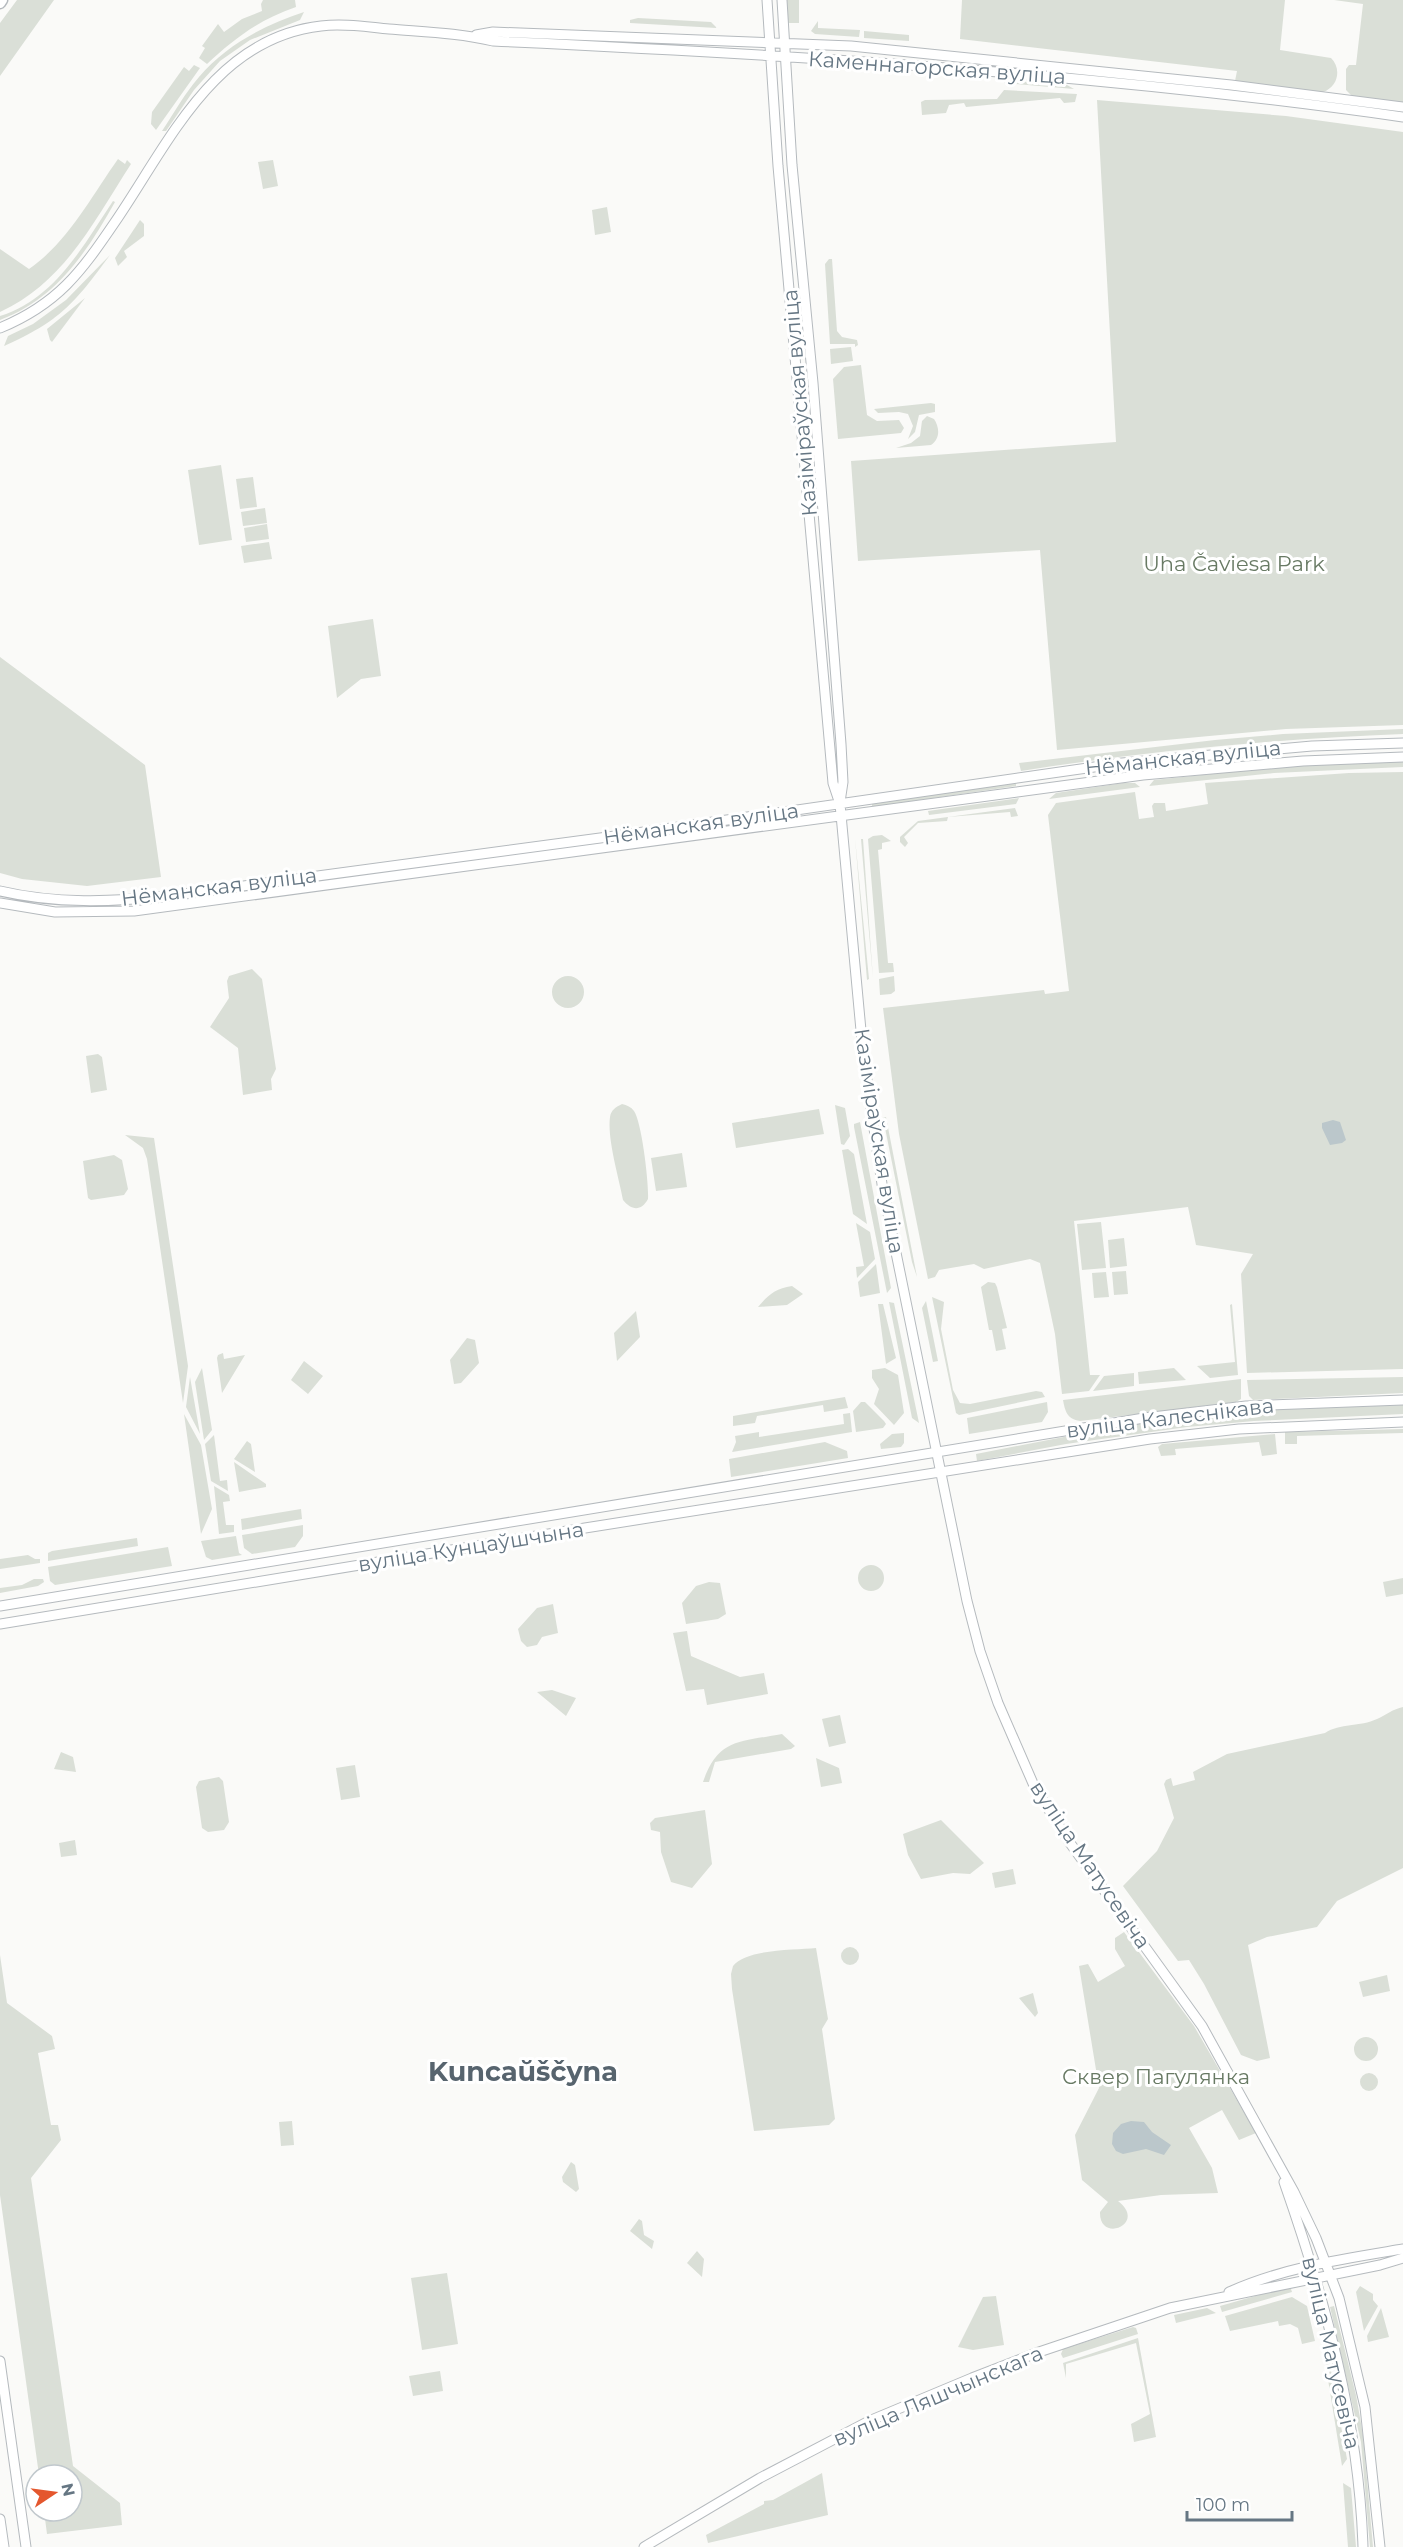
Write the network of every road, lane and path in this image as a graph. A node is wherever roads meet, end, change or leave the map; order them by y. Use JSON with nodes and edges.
{"nodes":[{"id":1,"x":767,"y":0,"type":"edge"},
{"id":2,"x":782,"y":0,"type":"edge"},
{"id":3,"x":470,"y":36,"type":"junction"},
{"id":4,"x":770,"y":43,"type":"junction"},
{"id":5,"x":785,"y":43,"type":"junction"},
{"id":6,"x":770,"y":54,"type":"junction"},
{"id":7,"x":786,"y":56,"type":"junction"},
{"id":8,"x":1403,"y":107,"type":"edge"},
{"id":9,"x":1403,"y":117,"type":"edge"},
{"id":10,"x":0,"y":328,"type":"edge"},
{"id":11,"x":1403,"y":742,"type":"edge"},
{"id":12,"x":1403,"y":757,"type":"edge"},
{"id":13,"x":1040,"y":774,"type":"junction"},
{"id":14,"x":1042,"y":789,"type":"junction"},
{"id":15,"x":840,"y":804,"type":"junction"},
{"id":16,"x":841,"y":817,"type":"junction"},
{"id":17,"x":0,"y":891,"type":"edge"},
{"id":18,"x":0,"y":903,"type":"edge"},
{"id":19,"x":1403,"y":1400,"type":"edge"},
{"id":20,"x":1403,"y":1422,"type":"edge"},
{"id":21,"x":938,"y":1452,"type":"junction"},
{"id":22,"x":942,"y":1474,"type":"junction"},
{"id":23,"x":0,"y":1606,"type":"edge"},
{"id":24,"x":0,"y":1624,"type":"edge"},
{"id":25,"x":1277,"y":2163,"type":"junction"},
{"id":26,"x":1403,"y":2250,"type":"edge"},
{"id":27,"x":1403,"y":2258,"type":"edge"},
{"id":28,"x":1326,"y":2261,"type":"junction"},
{"id":29,"x":1312,"y":2264,"type":"junction"},
{"id":30,"x":1331,"y":2275,"type":"junction"},
{"id":31,"x":1316,"y":2278,"type":"junction"},
{"id":32,"x":1215,"y":2298,"type":"junction"},
{"id":33,"x":0,"y":2361,"type":"edge"},
{"id":34,"x":0,"y":2519,"type":"edge"},
{"id":35,"x":4,"y":2547,"type":"edge"},
{"id":36,"x":26,"y":2547,"type":"edge"},
{"id":37,"x":644,"y":2547,"type":"edge"},
{"id":38,"x":1363,"y":2547,"type":"edge"},
{"id":39,"x":1380,"y":2547,"type":"edge"}],
"edges":[{"from":1,"to":4,"type":"main road","name":"Казіміраўская вуліца"},
{"from":2,"to":5,"type":"main road","name":"Казіміраўская вуліца"},
{"from":3,"to":4,"type":"main road","name":"Каменнагорская вуліца"},
{"from":3,"to":6,"type":"main road","name":"Каменнагорская вуліца"},
{"from":3,"to":10,"type":"main road","name":"Каменнагорская вуліца"},
{"from":4,"to":5,"type":"main road","name":"Каменнагорская вуліца"},
{"from":4,"to":6,"type":"main road","name":"Казіміраўская вуліца"},
{"from":5,"to":7,"type":"main road","name":"Казіміраўская вуліца"},
{"from":5,"to":8,"type":"main road","name":"Каменнагорская вуліца"},
{"from":6,"to":7,"type":"main road","name":"Каменнагорская вуліца"},
{"from":6,"to":15,"type":"main road","name":"Казіміраўская вуліца"},
{"from":7,"to":9,"type":"main road","name":"Каменнагорская вуліца"},
{"from":7,"to":15,"type":"main road","name":"Казіміраўская вуліца"},
{"from":11,"to":13,"type":"main road","name":"Нёманская вуліца"},
{"from":12,"to":14,"type":"main road","name":"Нёманская вуліца"},
{"from":13,"to":14,"type":"main road"},
{"from":13,"to":15,"type":"main road","name":"Нёманская вуліца"},
{"from":14,"to":16,"type":"main road","name":"Нёманская вуліца"},
{"from":15,"to":16,"type":"main road","name":"Казіміраўская вуліца"},
{"from":15,"to":17,"type":"main road","name":"Нёманская вуліца"},
{"from":16,"to":18,"type":"main road","name":"Нёманская вуліца"},
{"from":16,"to":21,"type":"main road","name":"Казіміраўская вуліца"},
{"from":19,"to":21,"type":"main road","name":"вуліца Калеснікава"},
{"from":20,"to":22,"type":"main road","name":"вуліца Калеснікава"},
{"from":21,"to":22,"type":"main road","name":"Казіміраўская вуліца"},
{"from":21,"to":23,"type":"main road","name":"вуліца Кунцаўшчына"},
{"from":22,"to":24,"type":"main road","name":"вуліца Кунцаўшчына"},
{"from":22,"to":25,"type":"main road","name":"вуліца Матусевіча"},
{"from":25,"to":28,"type":"main road","name":"вуліца Матусевіча"},
{"from":25,"to":29,"type":"main road","name":"вуліца Матусевіча"},
{"from":26,"to":28,"type":"main road","name":"вуліца Ляшчынскага"},
{"from":27,"to":30,"type":"main road","name":"вуліца Ляшчынскага"},
{"from":28,"to":29,"type":"main road","name":"вуліца Ляшчынскага"},
{"from":28,"to":30,"type":"main road","name":"вуліца Матусевіча"},
{"from":29,"to":31,"type":"main road","name":"вуліца Матусевіча"},
{"from":29,"to":32,"type":"main road","name":"вуліца Ляшчынскага"},
{"from":30,"to":31,"type":"main road","name":"вуліца Ляшчынскага"},
{"from":30,"to":39,"type":"main road","name":"вуліца Матусевіча"},
{"from":31,"to":32,"type":"main road","name":"вуліца Ляшчынскага"},
{"from":31,"to":38,"type":"main road","name":"вуліца Матусевіча"},
{"from":32,"to":37,"type":"main road","name":"вуліца Ляшчынскага"},
{"from":33,"to":36,"type":"main road"},
{"from":34,"to":35,"type":"main road"}]}
